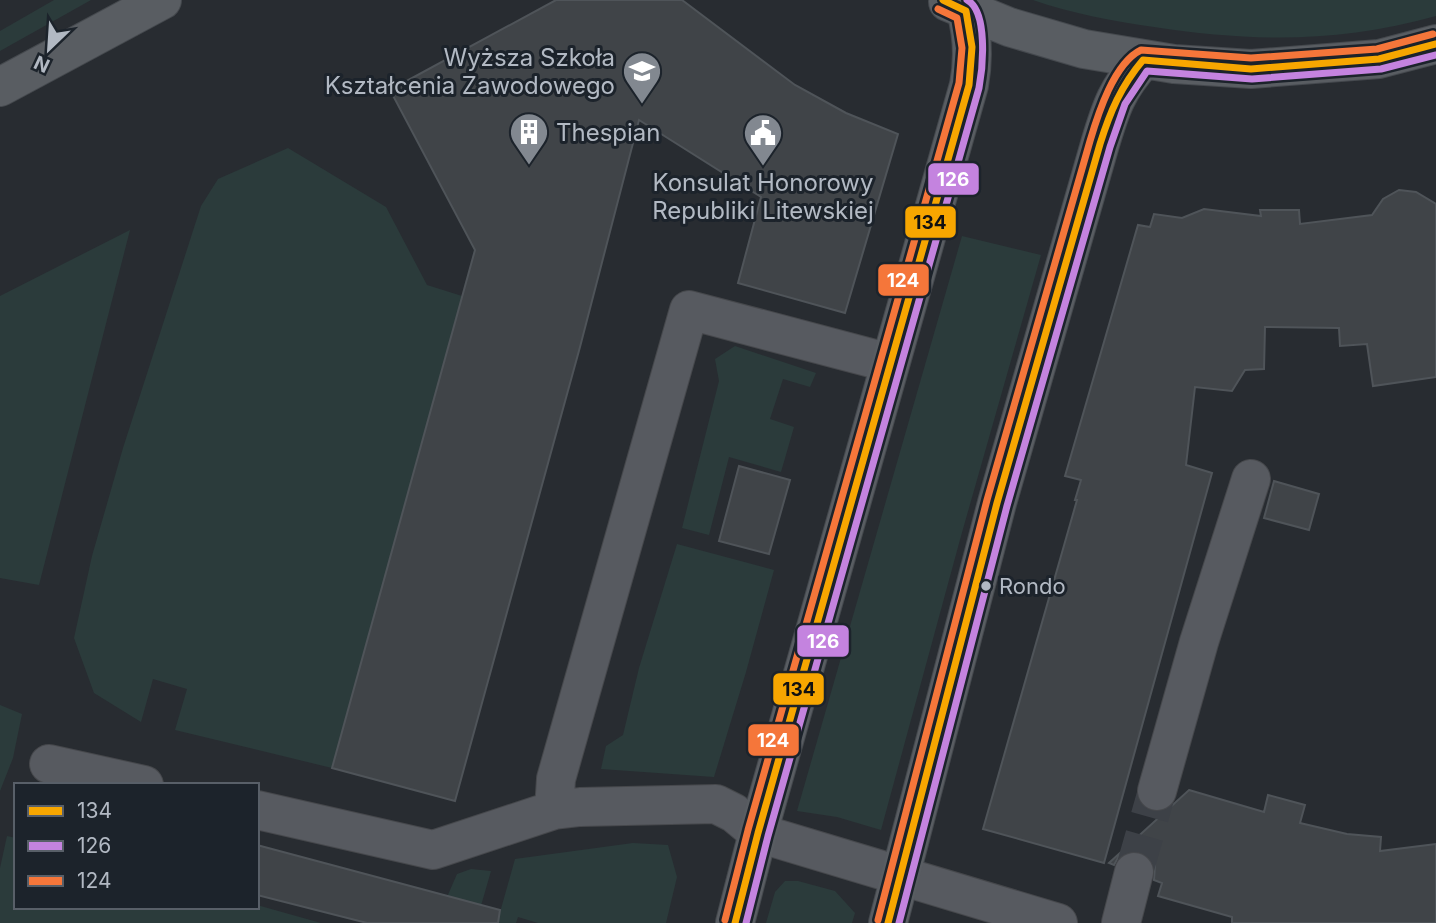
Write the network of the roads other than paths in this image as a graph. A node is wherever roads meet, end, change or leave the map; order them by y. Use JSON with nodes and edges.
{"nodes":[{"id":1,"x":162,"y":0,"type":"edge"},
{"id":2,"x":955,"y":5,"type":"edge"},
{"id":3,"x":1436,"y":44,"type":"edge"},
{"id":4,"x":1143,"y":60,"type":"junction"},
{"id":5,"x":0,"y":87,"type":"edge"},
{"id":6,"x":890,"y":363,"type":"junction"},
{"id":7,"x":1251,"y":479,"type":"dead end"},
{"id":8,"x":49,"y":764,"type":"dead end"},
{"id":9,"x":135,"y":783,"type":"edge"},
{"id":10,"x":1157,"y":791,"type":"tunnel mouth"},
{"id":11,"x":259,"y":810,"type":"edge"},
{"id":12,"x":554,"y":810,"type":"junction"},
{"id":13,"x":758,"y":833,"type":"junction"},
{"id":14,"x":1134,"y":872,"type":"tunnel mouth"},
{"id":15,"x":900,"y":877,"type":"junction"},
{"id":16,"x":735,"y":923,"type":"edge"},
{"id":17,"x":888,"y":923,"type":"edge"},
{"id":18,"x":1058,"y":923,"type":"edge"},
{"id":19,"x":1121,"y":923,"type":"edge"}],
"edges":[{"from":1,"to":5,"type":"main road"},
{"from":2,"to":4,"type":"main road"},
{"from":2,"to":6,"type":"main road"},
{"from":3,"to":4,"type":"main road"},
{"from":4,"to":15,"type":"main road"},
{"from":6,"to":12,"type":"street"},
{"from":6,"to":13,"type":"main road"},
{"from":7,"to":10,"type":"street"},
{"from":8,"to":9,"type":"street"},
{"from":11,"to":12,"type":"street"},
{"from":12,"to":13,"type":"street"},
{"from":13,"to":15,"type":"street"},
{"from":13,"to":16,"type":"main road"},
{"from":14,"to":19,"type":"street"},
{"from":15,"to":17,"type":"main road"},
{"from":15,"to":18,"type":"street"}]}
